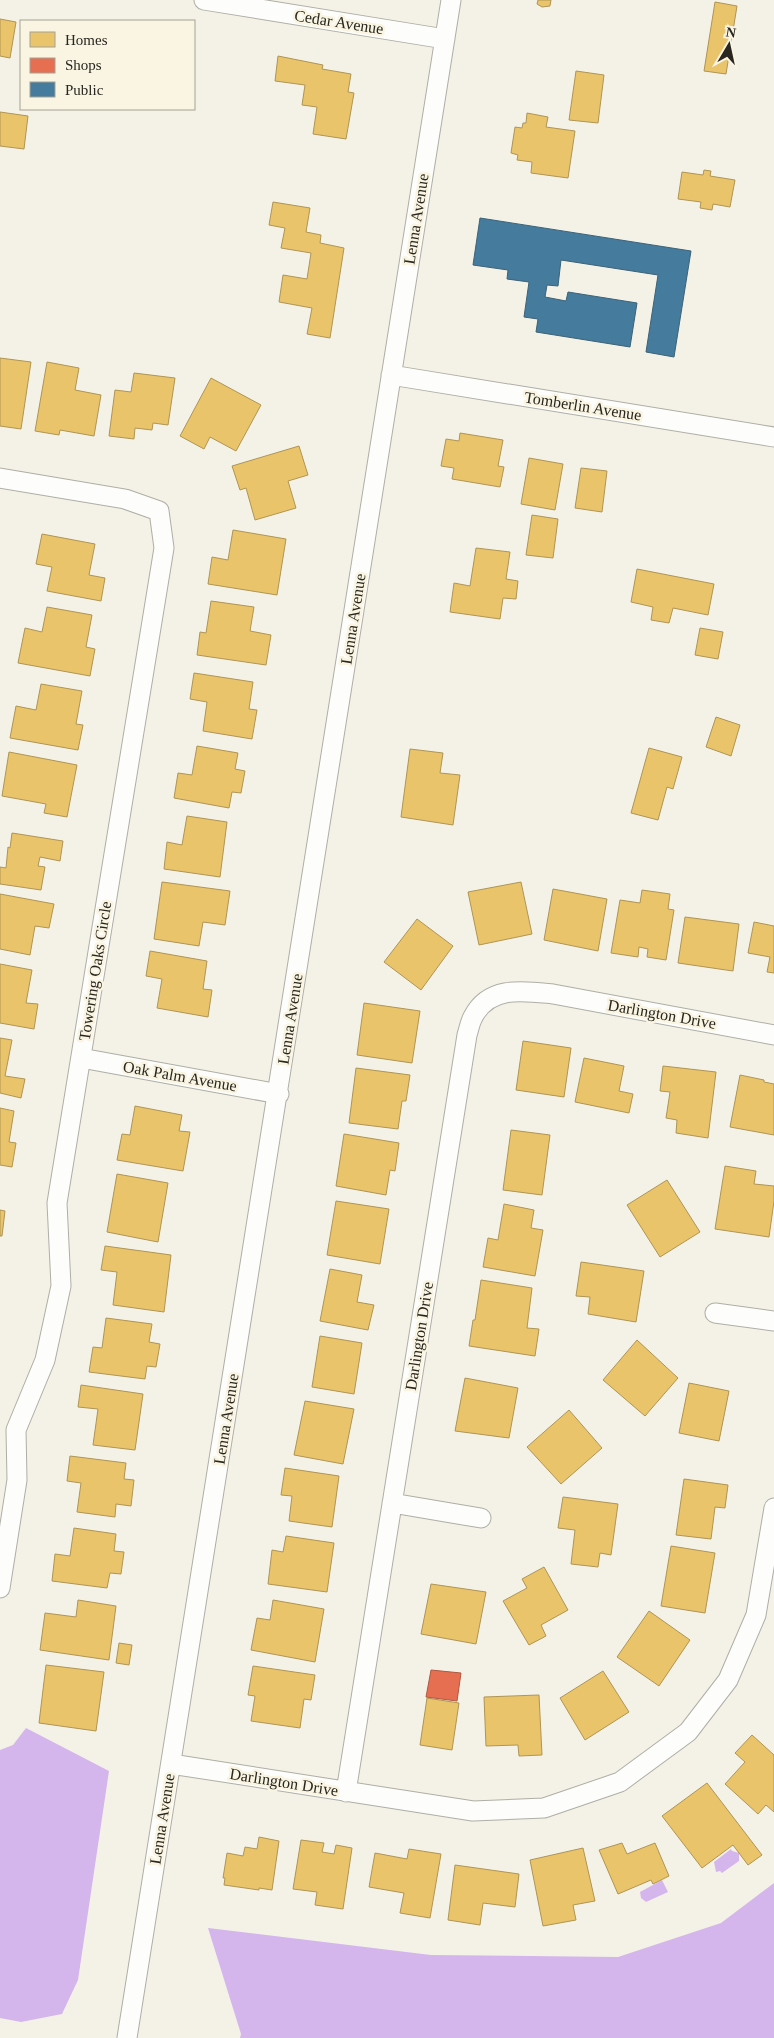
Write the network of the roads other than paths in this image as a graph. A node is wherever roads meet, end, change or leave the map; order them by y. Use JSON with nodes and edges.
{"nodes":[{"id":1,"x":204,"y":0,"type":"edge"},
{"id":2,"x":451,"y":0,"type":"edge"},
{"id":3,"x":445,"y":40,"type":"junction"},
{"id":4,"x":391,"y":375,"type":"junction"},
{"id":5,"x":774,"y":437,"type":"edge"},
{"id":6,"x":0,"y":478,"type":"edge"},
{"id":7,"x":774,"y":1035,"type":"edge"},
{"id":8,"x":81,"y":1058,"type":"junction"},
{"id":9,"x":279,"y":1094,"type":"junction"},
{"id":10,"x":715,"y":1312,"type":"dead end"},
{"id":11,"x":774,"y":1322,"type":"edge"},
{"id":12,"x":392,"y":1504,"type":"junction"},
{"id":13,"x":774,"y":1508,"type":"edge"},
{"id":14,"x":481,"y":1518,"type":"dead end"},
{"id":15,"x":0,"y":1588,"type":"edge"},
{"id":16,"x":171,"y":1764,"type":"junction"},
{"id":17,"x":346,"y":1792,"type":"junction"},
{"id":18,"x":127,"y":2038,"type":"edge"}],
"edges":[{"from":1,"to":3,"type":"street","name":"Cedar Avenue"},
{"from":2,"to":3,"type":"street","name":"Lenna Avenue"},
{"from":3,"to":4,"type":"street","name":"Lenna Avenue"},
{"from":4,"to":5,"type":"street","name":"Tomberlin Avenue"},
{"from":4,"to":9,"type":"street","name":"Lenna Avenue"},
{"from":6,"to":8,"type":"street","name":"Towering Oaks Circle"},
{"from":7,"to":12,"type":"street","name":"Darlington Drive"},
{"from":8,"to":9,"type":"street","name":"Oak Palm Avenue"},
{"from":8,"to":15,"type":"street","name":"Towering Oaks Circle"},
{"from":9,"to":16,"type":"street","name":"Lenna Avenue"},
{"from":10,"to":11,"type":"street"},
{"from":12,"to":14,"type":"street"},
{"from":12,"to":17,"type":"street","name":"Darlington Drive"},
{"from":13,"to":17,"type":"street"},
{"from":16,"to":17,"type":"street","name":"Darlington Drive"},
{"from":16,"to":18,"type":"street","name":"Lenna Avenue"}]}
